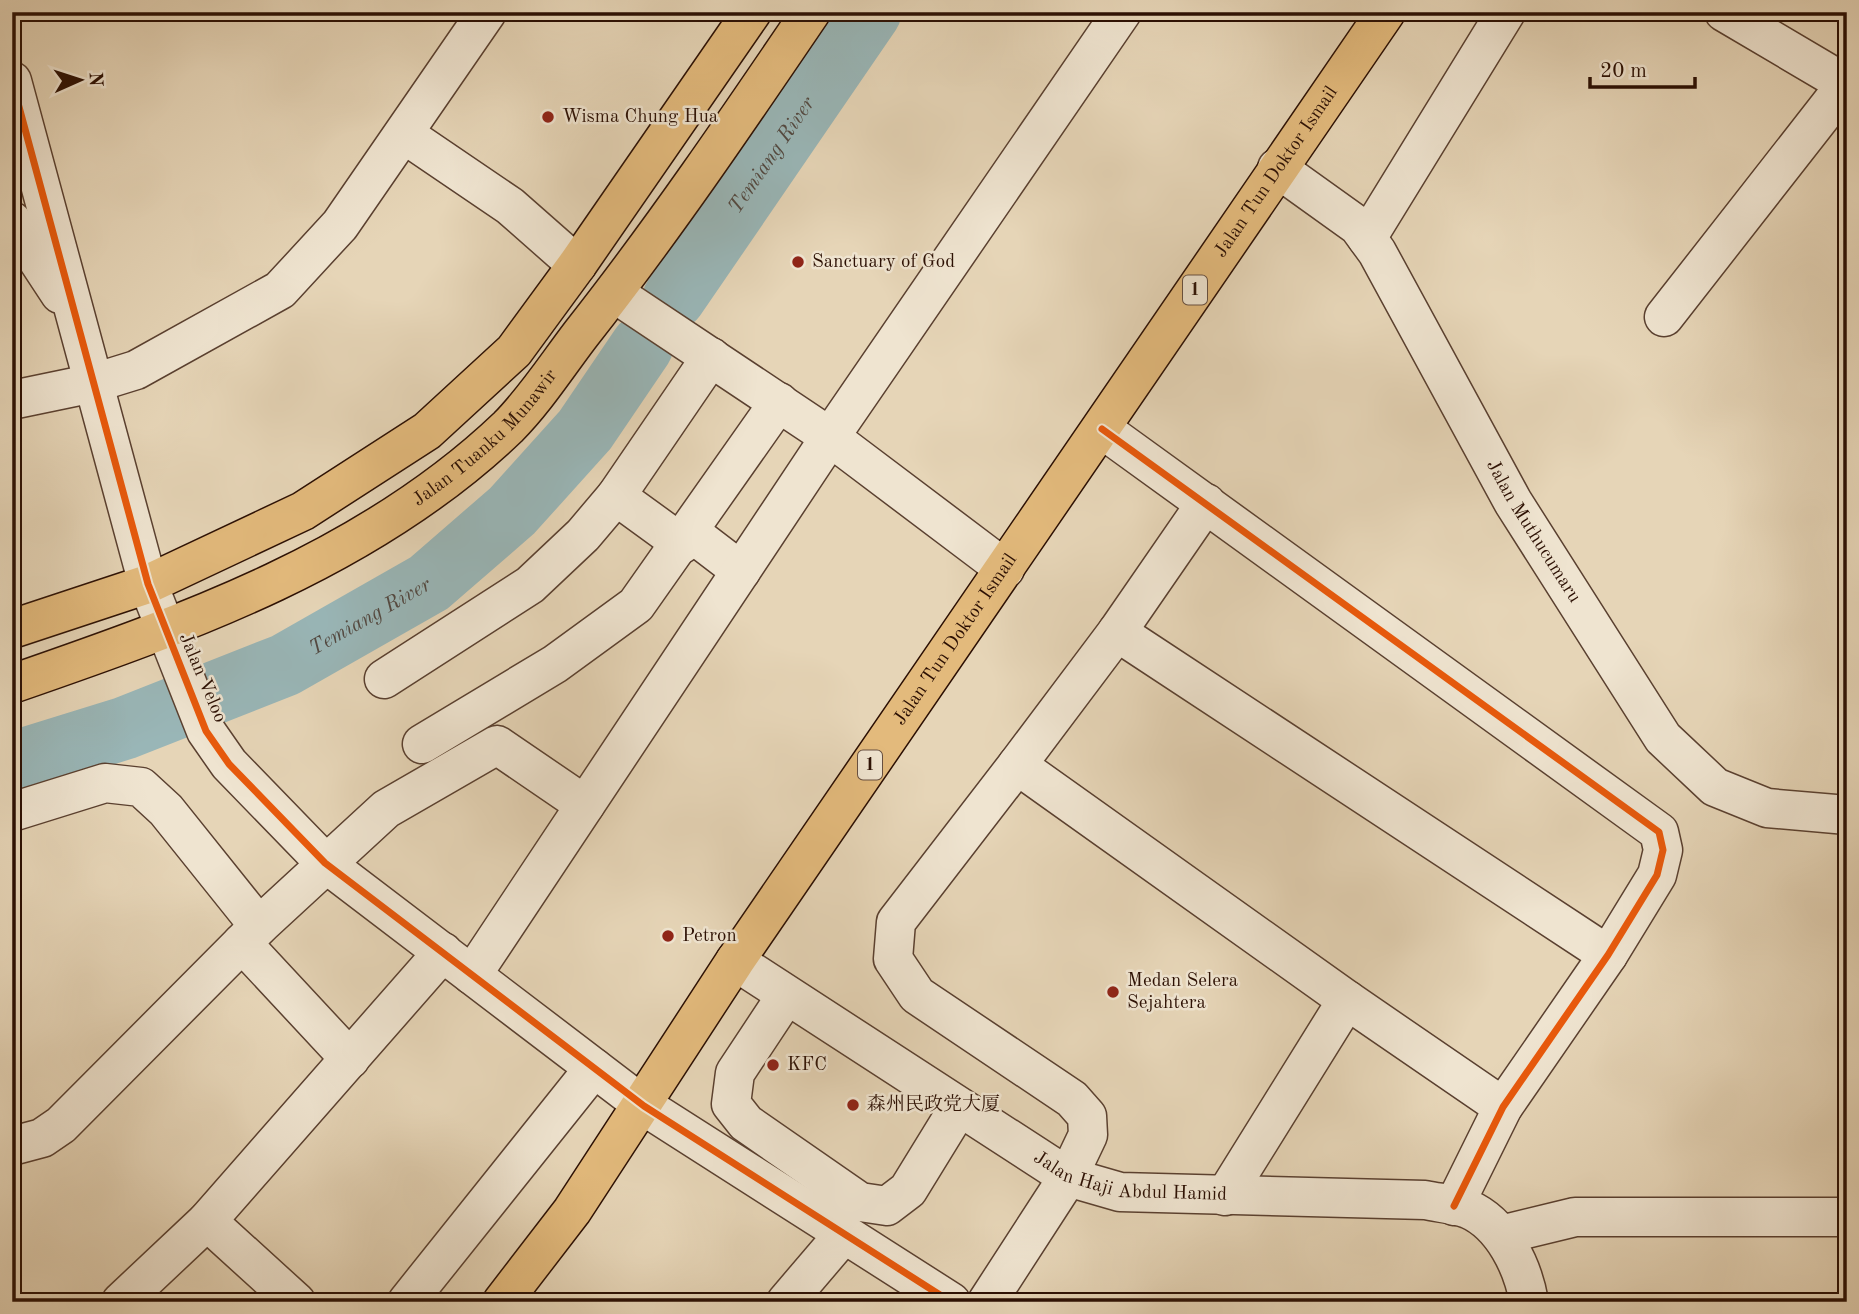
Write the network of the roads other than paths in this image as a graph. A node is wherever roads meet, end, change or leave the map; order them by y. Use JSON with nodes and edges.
{"nodes":[{"id":1,"x":487,"y":12,"type":"edge"},
{"id":2,"x":752,"y":12,"type":"edge"},
{"id":3,"x":811,"y":12,"type":"edge"},
{"id":4,"x":1122,"y":12,"type":"edge"},
{"id":5,"x":1386,"y":12,"type":"edge"},
{"id":6,"x":1506,"y":12,"type":"edge"},
{"id":7,"x":1724,"y":12,"type":"edge"},
{"id":8,"x":12,"y":80,"type":"edge"},
{"id":9,"x":1847,"y":83,"type":"edge"},
{"id":10,"x":404,"y":134,"type":"junction"},
{"id":11,"x":1278,"y":168,"type":"junction"},
{"id":12,"x":12,"y":221,"type":"edge"},
{"id":13,"x":1367,"y":238,"type":"junction"},
{"id":14,"x":577,"y":265,"type":"junction"},
{"id":15,"x":614,"y":293,"type":"junction"},
{"id":16,"x":1664,"y":317,"type":"dead end"},
{"id":17,"x":78,"y":323,"type":"junction"},
{"id":18,"x":711,"y":357,"type":"junction"},
{"id":19,"x":94,"y":383,"type":"junction"},
{"id":20,"x":12,"y":400,"type":"edge"},
{"id":21,"x":779,"y":402,"type":"junction"},
{"id":22,"x":1102,"y":429,"type":"junction"},
{"id":23,"x":830,"y":437,"type":"junction"},
{"id":24,"x":616,"y":496,"type":"junction"},
{"id":25,"x":1206,"y":503,"type":"junction"},
{"id":26,"x":686,"y":538,"type":"junction"},
{"id":27,"x":1005,"y":569,"type":"junction"},
{"id":28,"x":741,"y":571,"type":"junction"},
{"id":29,"x":148,"y":584,"type":"junction"},
{"id":30,"x":12,"y":629,"type":"edge"},
{"id":31,"x":165,"y":631,"type":"junction"},
{"id":32,"x":1117,"y":632,"type":"junction"},
{"id":33,"x":384,"y":679,"type":"dead end"},
{"id":34,"x":12,"y":684,"type":"edge"},
{"id":35,"x":422,"y":744,"type":"dead end"},
{"id":36,"x":1017,"y":765,"type":"junction"},
{"id":37,"x":585,"y":805,"type":"junction"},
{"id":38,"x":12,"y":811,"type":"edge"},
{"id":39,"x":1847,"y":815,"type":"edge"},
{"id":40,"x":325,"y":863,"type":"junction"},
{"id":41,"x":250,"y":934,"type":"junction"},
{"id":42,"x":1608,"y":955,"type":"junction"},
{"id":43,"x":735,"y":961,"type":"junction"},
{"id":44,"x":457,"y":964,"type":"junction"},
{"id":45,"x":786,"y":996,"type":"junction"},
{"id":46,"x":1347,"y":1000,"type":"junction"},
{"id":47,"x":350,"y":1059,"type":"junction"},
{"id":48,"x":594,"y":1068,"type":"junction"},
{"id":49,"x":643,"y":1105,"type":"junction"},
{"id":50,"x":959,"y":1107,"type":"junction"},
{"id":51,"x":1503,"y":1107,"type":"junction"},
{"id":52,"x":12,"y":1146,"type":"edge"},
{"id":53,"x":1068,"y":1177,"type":"junction"},
{"id":54,"x":1225,"y":1196,"type":"junction"},
{"id":55,"x":1454,"y":1206,"type":"junction"},
{"id":56,"x":1847,"y":1217,"type":"edge"},
{"id":57,"x":207,"y":1221,"type":"junction"},
{"id":58,"x":844,"y":1234,"type":"junction"},
{"id":59,"x":1501,"y":1235,"type":"junction"},
{"id":60,"x":121,"y":1302,"type":"edge"},
{"id":61,"x":296,"y":1302,"type":"edge"},
{"id":62,"x":407,"y":1302,"type":"edge"},
{"id":63,"x":502,"y":1302,"type":"edge"},
{"id":64,"x":786,"y":1302,"type":"edge"},
{"id":65,"x":951,"y":1302,"type":"edge"},
{"id":66,"x":987,"y":1302,"type":"edge"},
{"id":67,"x":1529,"y":1302,"type":"edge"}],
"edges":[{"from":1,"to":10,"type":"street"},
{"from":2,"to":14,"type":"main road","name":"Jalan Tuanku Munawir"},
{"from":3,"to":15,"type":"main road","name":"Jalan Tuanku Munawir"},
{"from":4,"to":23,"type":"street"},
{"from":5,"to":11,"type":"main road","name":"Jalan Tun Doktor Ismail","number":"1"},
{"from":6,"to":13,"type":"street"},
{"from":7,"to":9,"type":"street"},
{"from":8,"to":17,"type":"street","name":"Jalan Veloo"},
{"from":9,"to":16,"type":"street"},
{"from":10,"to":14,"type":"street"},
{"from":10,"to":19,"type":"street"},
{"from":11,"to":13,"type":"street","name":"Jalan Muthucumaru"},
{"from":11,"to":22,"type":"main road","name":"Jalan Tun Doktor Ismail","number":"1"},
{"from":12,"to":17,"type":"street"},
{"from":13,"to":39,"type":"street","name":"Jalan Muthucumaru"},
{"from":14,"to":29,"type":"main road","name":"Jalan Tuanku Munawir"},
{"from":15,"to":18,"type":"street"},
{"from":15,"to":31,"type":"main road","name":"Jalan Tuanku Munawir"},
{"from":17,"to":19,"type":"street","name":"Jalan Veloo"},
{"from":18,"to":21,"type":"street"},
{"from":18,"to":24,"type":"street"},
{"from":19,"to":20,"type":"street"},
{"from":19,"to":29,"type":"street","name":"Jalan Veloo"},
{"from":21,"to":23,"type":"street"},
{"from":21,"to":26,"type":"street"},
{"from":22,"to":25,"type":"street"},
{"from":22,"to":27,"type":"main road","name":"Jalan Tun Doktor Ismail","number":"1"},
{"from":23,"to":27,"type":"street"},
{"from":23,"to":28,"type":"street"},
{"from":24,"to":26,"type":"street"},
{"from":24,"to":33,"type":"street"},
{"from":25,"to":32,"type":"street"},
{"from":25,"to":42,"type":"street"},
{"from":26,"to":28,"type":"street"},
{"from":26,"to":35,"type":"street"},
{"from":27,"to":43,"type":"main road","name":"Jalan Tun Doktor Ismail","number":"1"},
{"from":28,"to":37,"type":"street"},
{"from":29,"to":30,"type":"main road","name":"Jalan Tuanku Munawir"},
{"from":29,"to":31,"type":"street","name":"Jalan Veloo"},
{"from":31,"to":34,"type":"main road","name":"Jalan Tuanku Munawir"},
{"from":31,"to":40,"type":"street","name":"Jalan Veloo"},
{"from":32,"to":36,"type":"street"},
{"from":32,"to":42,"type":"street"},
{"from":36,"to":46,"type":"street"},
{"from":36,"to":53,"type":"street"},
{"from":37,"to":40,"type":"street"},
{"from":37,"to":44,"type":"street"},
{"from":38,"to":41,"type":"street"},
{"from":40,"to":41,"type":"street"},
{"from":40,"to":44,"type":"street","name":"Jalan Veloo"},
{"from":41,"to":47,"type":"street"},
{"from":41,"to":52,"type":"street"},
{"from":42,"to":51,"type":"street"},
{"from":43,"to":45,"type":"street","name":"Jalan Haji Abdul Hamid"},
{"from":43,"to":49,"type":"main road","name":"Jalan Tun Doktor Ismail","number":"1"},
{"from":44,"to":47,"type":"street"},
{"from":44,"to":48,"type":"street","name":"Jalan Veloo"},
{"from":45,"to":50,"type":"street","name":"Jalan Haji Abdul Hamid"},
{"from":45,"to":50,"type":"street"},
{"from":46,"to":51,"type":"street"},
{"from":46,"to":54,"type":"street"},
{"from":47,"to":57,"type":"street"},
{"from":48,"to":49,"type":"street","name":"Jalan Veloo"},
{"from":48,"to":62,"type":"street"},
{"from":49,"to":58,"type":"street","name":"Jalan Veloo"},
{"from":49,"to":63,"type":"main road","name":"Jalan Tun Doktor Ismail","number":"1"},
{"from":50,"to":53,"type":"street","name":"Jalan Haji Abdul Hamid"},
{"from":51,"to":55,"type":"street"},
{"from":53,"to":54,"type":"street","name":"Jalan Haji Abdul Hamid"},
{"from":53,"to":66,"type":"street"},
{"from":54,"to":55,"type":"street","name":"Jalan Haji Abdul Hamid"},
{"from":55,"to":59,"type":"street","name":"Jalan Haji Abdul Hamid"},
{"from":56,"to":59,"type":"street"},
{"from":57,"to":60,"type":"street"},
{"from":57,"to":61,"type":"street"},
{"from":58,"to":64,"type":"street"},
{"from":58,"to":65,"type":"street","name":"Jalan Veloo"},
{"from":59,"to":67,"type":"street","name":"Jalan Haji Abdul Hamid"}]}
